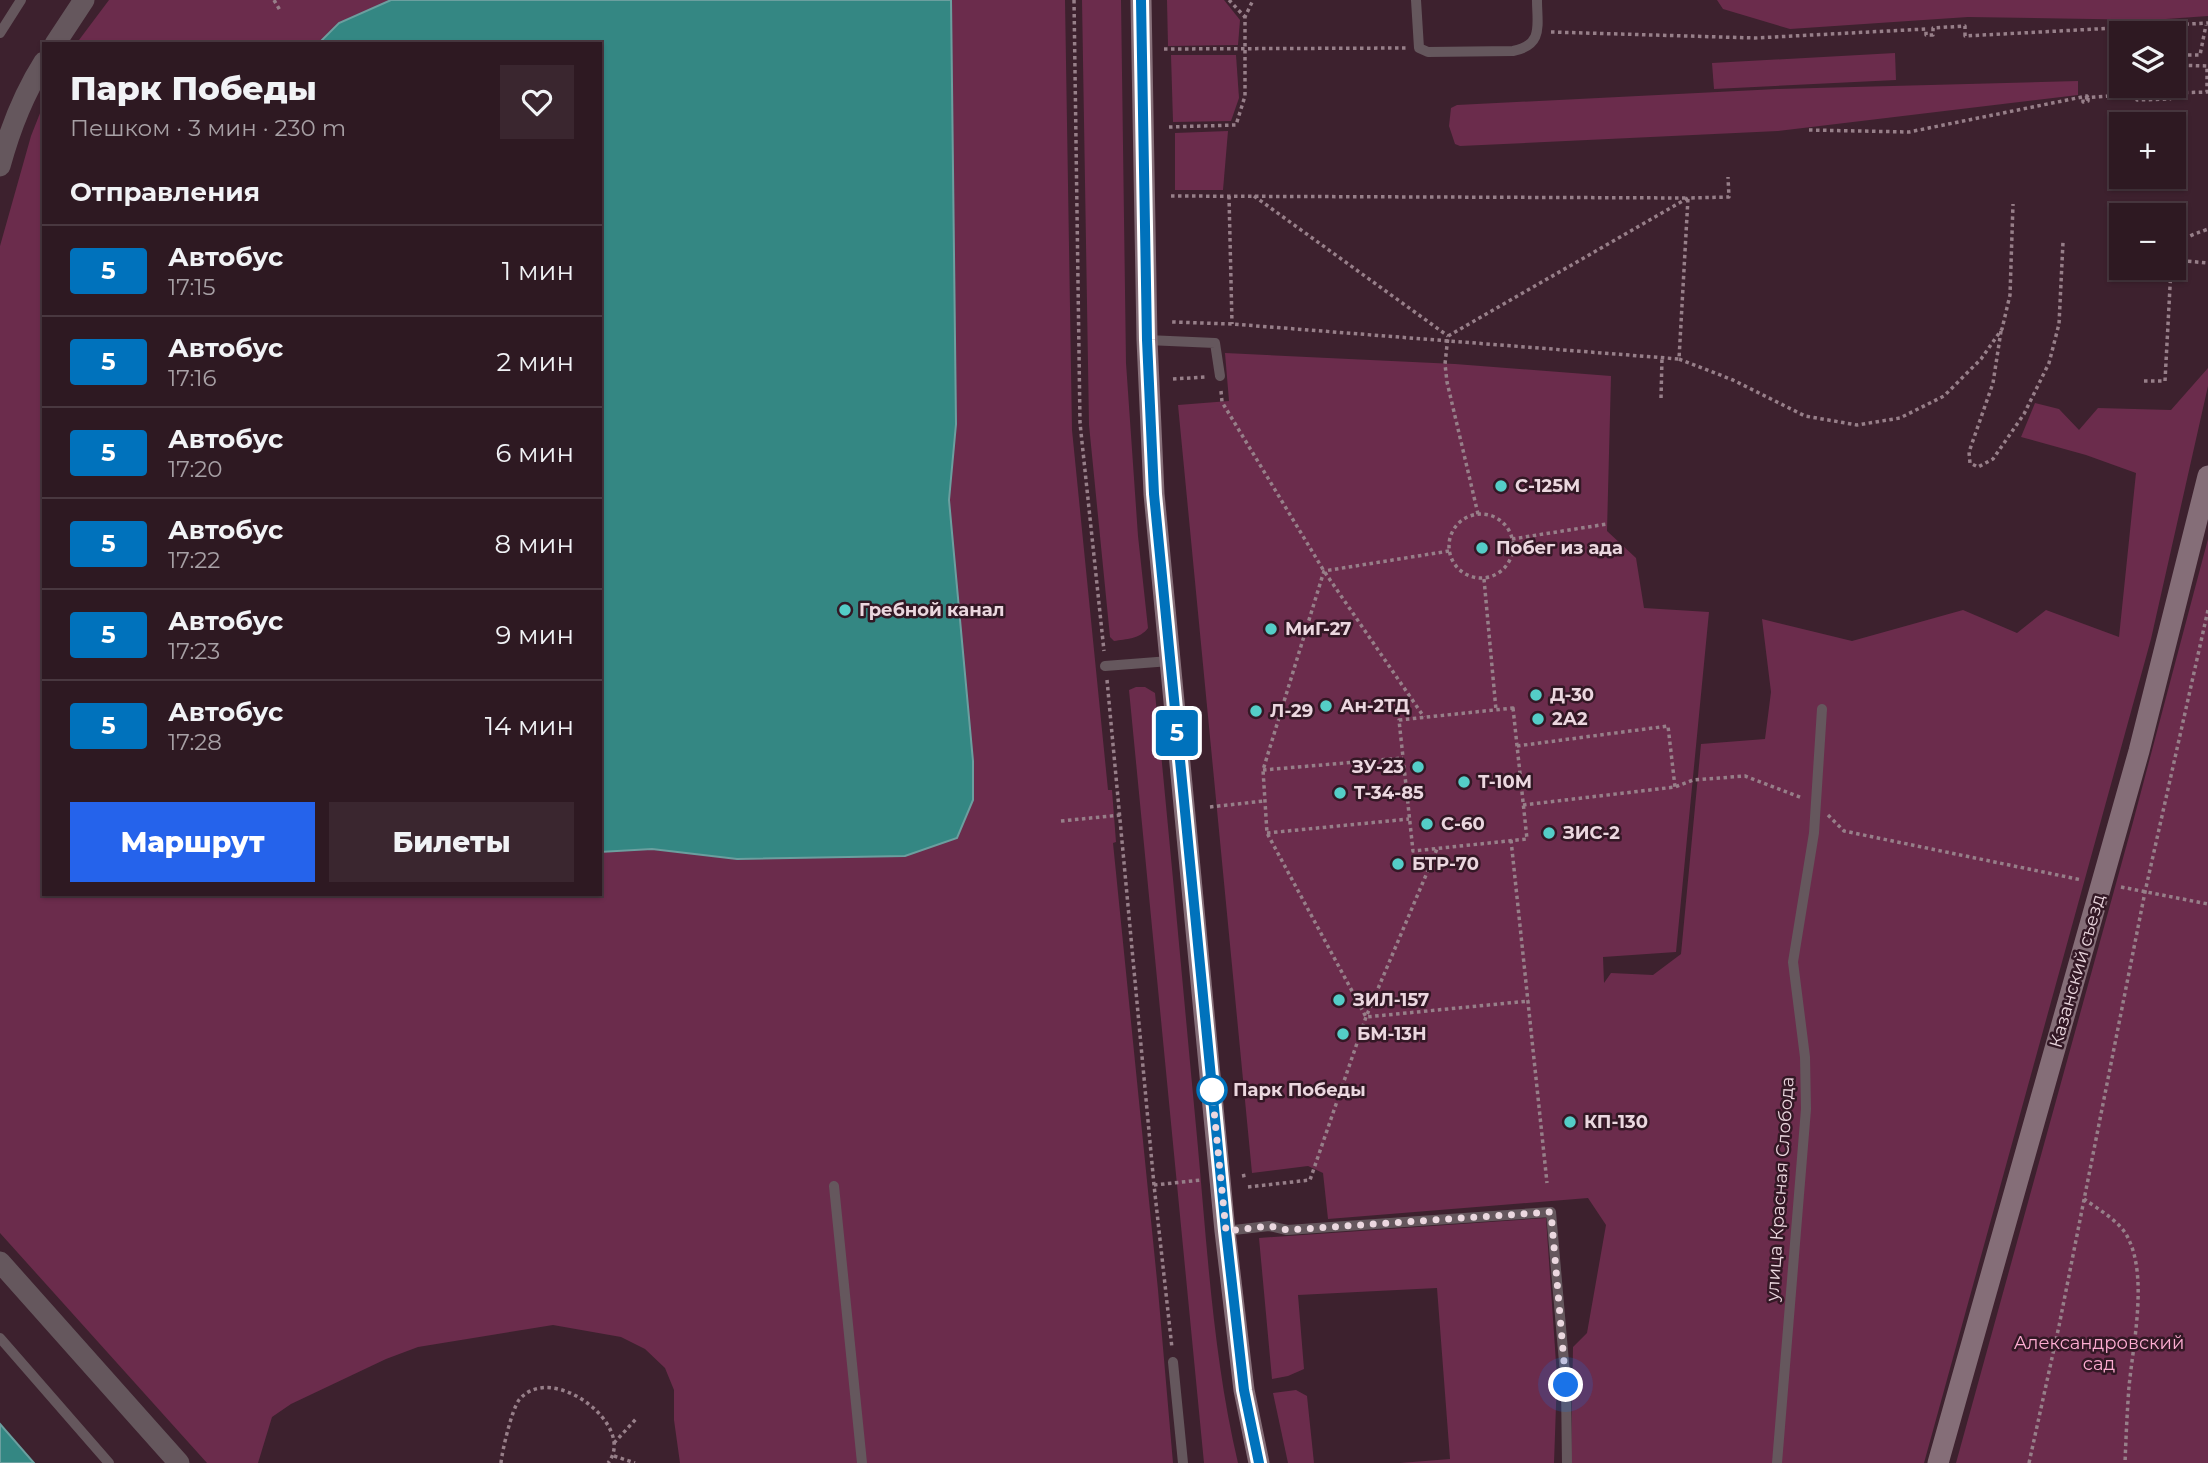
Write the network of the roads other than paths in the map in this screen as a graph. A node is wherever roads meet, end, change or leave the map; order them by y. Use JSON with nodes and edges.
{"nodes":[{"id":1,"x":21,"y":0,"type":"edge"},
{"id":2,"x":83,"y":0,"type":"edge"},
{"id":3,"x":1141,"y":0,"type":"edge"},
{"id":4,"x":1416,"y":0,"type":"edge"},
{"id":5,"x":1537,"y":0,"type":"edge"},
{"id":6,"x":0,"y":33,"type":"edge"},
{"id":7,"x":56,"y":42,"type":"edge"},
{"id":8,"x":42,"y":65,"type":"edge"},
{"id":9,"x":0,"y":166,"type":"edge"},
{"id":10,"x":1147,"y":340,"type":"junction"},
{"id":11,"x":1220,"y":376,"type":"road end"},
{"id":12,"x":2208,"y":476,"type":"edge"},
{"id":13,"x":1170,"y":661,"type":"junction"},
{"id":14,"x":1105,"y":666,"type":"dead end"},
{"id":15,"x":1822,"y":709,"type":"dead end"},
{"id":16,"x":834,"y":1186,"type":"dead end"},
{"id":17,"x":1226,"y":1231,"type":"junction"},
{"id":18,"x":0,"y":1262,"type":"edge"},
{"id":19,"x":0,"y":1338,"type":"edge"},
{"id":20,"x":1173,"y":1362,"type":"dead end"},
{"id":21,"x":110,"y":1463,"type":"edge"},
{"id":22,"x":179,"y":1463,"type":"edge"},
{"id":23,"x":862,"y":1463,"type":"edge"},
{"id":24,"x":1183,"y":1463,"type":"edge"},
{"id":25,"x":1259,"y":1463,"type":"edge"},
{"id":26,"x":1567,"y":1463,"type":"edge"},
{"id":27,"x":1777,"y":1463,"type":"edge"},
{"id":28,"x":1938,"y":1463,"type":"edge"}],
"edges":[{"from":1,"to":6,"type":"lane"},
{"from":2,"to":7,"type":"street"},
{"from":3,"to":10,"type":"street"},
{"from":4,"to":5,"type":"lane"},
{"from":8,"to":9,"type":"street"},
{"from":10,"to":11,"type":"lane"},
{"from":10,"to":13,"type":"street"},
{"from":12,"to":28,"type":"street","name":"Казанский съезд"},
{"from":13,"to":14,"type":"lane"},
{"from":13,"to":17,"type":"street"},
{"from":15,"to":27,"type":"lane","name":"улица Красная Слобода"},
{"from":16,"to":23,"type":"lane"},
{"from":17,"to":25,"type":"street"},
{"from":17,"to":26,"type":"lane"},
{"from":18,"to":22,"type":"street"},
{"from":19,"to":21,"type":"lane"},
{"from":20,"to":24,"type":"lane"}]}
